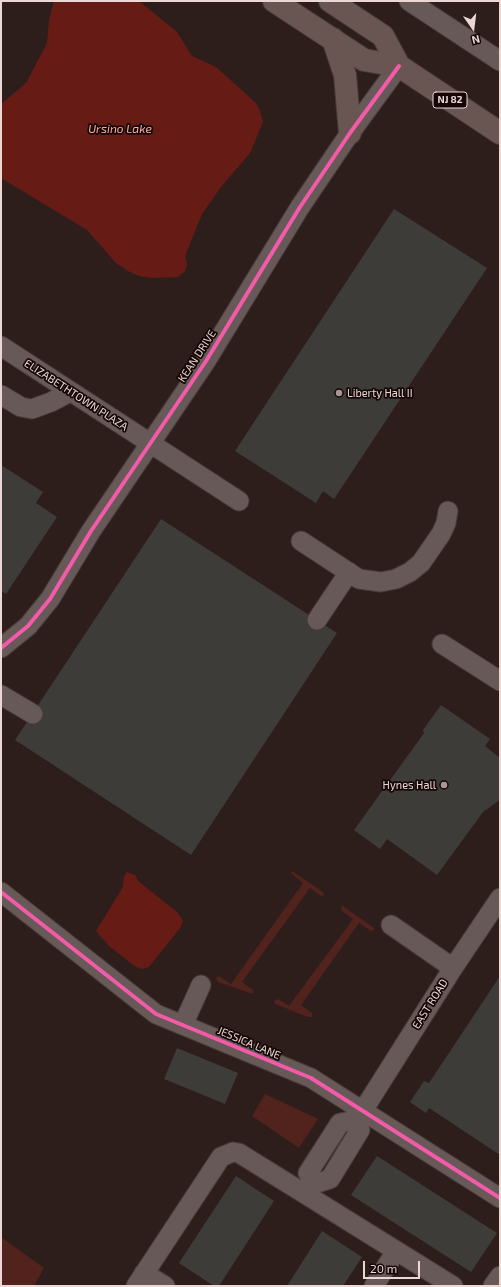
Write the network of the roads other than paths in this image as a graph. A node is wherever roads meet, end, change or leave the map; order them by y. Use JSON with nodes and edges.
{"nodes":[{"id":1,"x":274,"y":1,"type":"edge"},
{"id":2,"x":330,"y":1,"type":"edge"},
{"id":3,"x":409,"y":1,"type":"edge"},
{"id":4,"x":333,"y":39,"type":"junction"},
{"id":5,"x":500,"y":61,"type":"edge"},
{"id":6,"x":399,"y":66,"type":"junction"},
{"id":7,"x":350,"y":133,"type":"junction"},
{"id":8,"x":500,"y":133,"type":"edge"},
{"id":9,"x":1,"y":346,"type":"edge"},
{"id":10,"x":70,"y":392,"type":"junction"},
{"id":11,"x":1,"y":395,"type":"edge"},
{"id":12,"x":151,"y":444,"type":"junction"},
{"id":13,"x":239,"y":501,"type":"dead end"},
{"id":14,"x":448,"y":511,"type":"dead end"},
{"id":15,"x":301,"y":541,"type":"dead end"},
{"id":16,"x":349,"y":572,"type":"junction"},
{"id":17,"x":317,"y":620,"type":"dead end"},
{"id":18,"x":442,"y":644,"type":"dead end"},
{"id":19,"x":1,"y":648,"type":"edge"},
{"id":20,"x":500,"y":681,"type":"edge"},
{"id":21,"x":1,"y":695,"type":"edge"},
{"id":22,"x":33,"y":714,"type":"dead end"},
{"id":23,"x":1,"y":892,"type":"edge"},
{"id":24,"x":500,"y":898,"type":"edge"},
{"id":25,"x":391,"y":925,"type":"dead end"},
{"id":26,"x":453,"y":968,"type":"junction"},
{"id":27,"x":201,"y":985,"type":"dead end"},
{"id":28,"x":183,"y":1025,"type":"junction"},
{"id":29,"x":360,"y":1115,"type":"junction"},
{"id":30,"x":311,"y":1190,"type":"junction"},
{"id":31,"x":500,"y":1198,"type":"edge"},
{"id":32,"x":396,"y":1251,"type":"junction"},
{"id":33,"x":500,"y":1276,"type":"edge"},
{"id":34,"x":140,"y":1279,"type":"edge"},
{"id":35,"x":165,"y":1286,"type":"edge"},
{"id":36,"x":374,"y":1286,"type":"edge"},
{"id":37,"x":453,"y":1286,"type":"edge"},
{"id":38,"x":493,"y":1286,"type":"edge"}],
"edges":[{"from":1,"to":4,"type":"main road","number":"NJ 82"},
{"from":2,"to":6,"type":"main road","number":"NJ 82"},
{"from":3,"to":5,"type":"street"},
{"from":4,"to":6,"type":"main road","number":"NJ 82"},
{"from":4,"to":7,"type":"main road"},
{"from":6,"to":7,"type":"street","name":"KEAN DRIVE"},
{"from":6,"to":8,"type":"main road","number":"NJ 82"},
{"from":7,"to":12,"type":"street","name":"KEAN DRIVE"},
{"from":9,"to":10,"type":"street","name":"ELIZABETHTOWN PLAZA"},
{"from":10,"to":11,"type":"street"},
{"from":10,"to":12,"type":"street","name":"ELIZABETHTOWN PLAZA"},
{"from":12,"to":13,"type":"street","name":"ELIZABETHTOWN PLAZA"},
{"from":12,"to":19,"type":"street","name":"KEAN DRIVE"},
{"from":14,"to":16,"type":"street"},
{"from":15,"to":16,"type":"street"},
{"from":16,"to":17,"type":"street"},
{"from":18,"to":20,"type":"street"},
{"from":21,"to":22,"type":"street"},
{"from":23,"to":28,"type":"street","name":"JESSICA LANE"},
{"from":24,"to":26,"type":"street","name":"EAST ROAD"},
{"from":25,"to":26,"type":"street"},
{"from":26,"to":29,"type":"street","name":"EAST ROAD"},
{"from":27,"to":28,"type":"street"},
{"from":28,"to":29,"type":"street","name":"JESSICA LANE"},
{"from":29,"to":30,"type":"street"},
{"from":29,"to":31,"type":"street","name":"JESSICA LANE"},
{"from":30,"to":32,"type":"street"},
{"from":30,"to":34,"type":"street"},
{"from":32,"to":36,"type":"street"},
{"from":32,"to":37,"type":"street"},
{"from":33,"to":38,"type":"street"},
{"from":34,"to":35,"type":"street"}]}
